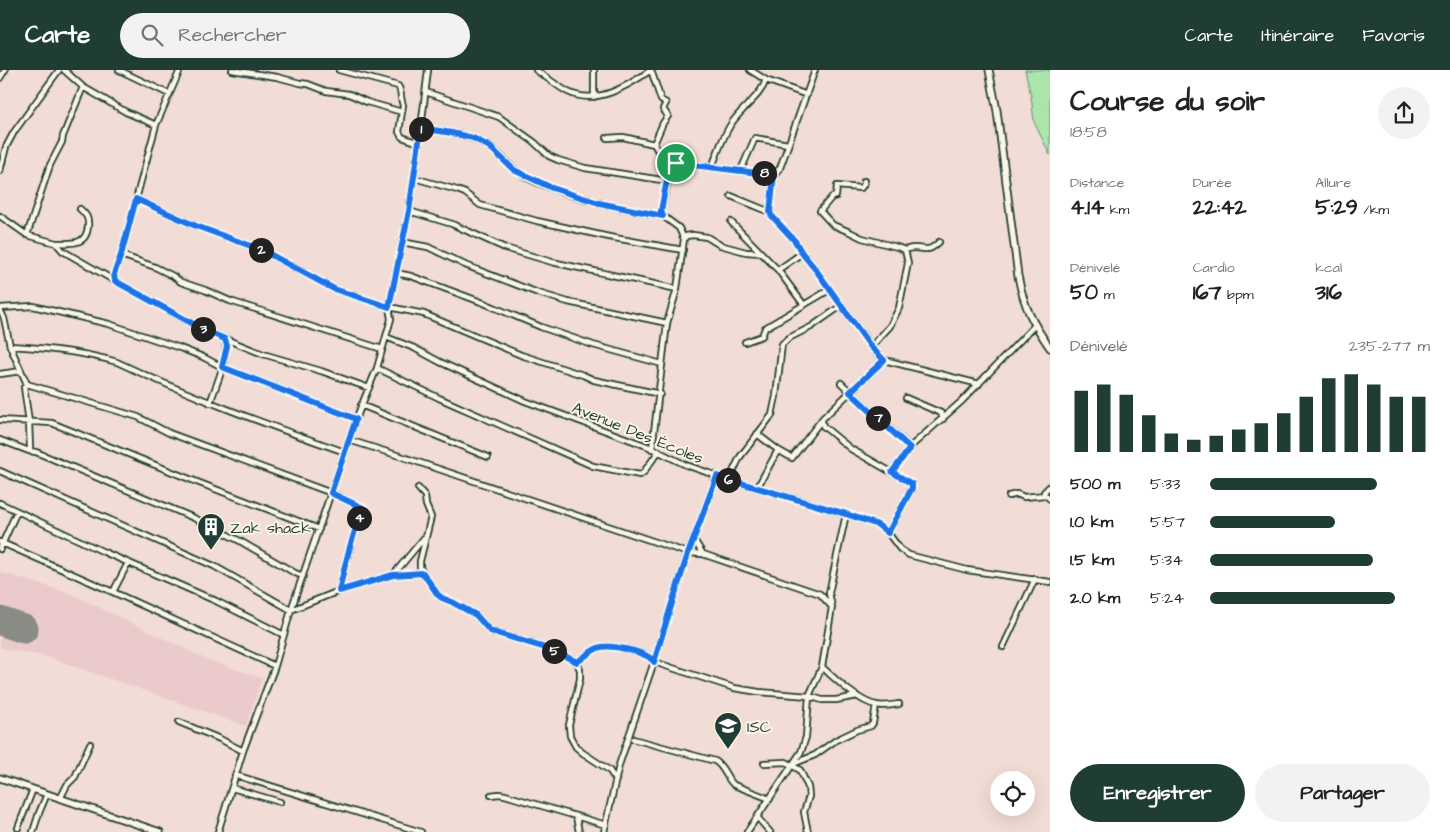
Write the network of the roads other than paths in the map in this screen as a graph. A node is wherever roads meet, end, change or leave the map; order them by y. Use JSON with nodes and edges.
{"nodes":[{"id":1,"x":5,"y":70,"type":"edge"},
{"id":2,"x":59,"y":70,"type":"edge"},
{"id":3,"x":64,"y":70,"type":"edge"},
{"id":4,"x":75,"y":70,"type":"edge"},
{"id":5,"x":119,"y":70,"type":"edge"},
{"id":6,"x":180,"y":70,"type":"edge"},
{"id":7,"x":232,"y":70,"type":"edge"},
{"id":8,"x":278,"y":70,"type":"edge"},
{"id":9,"x":339,"y":70,"type":"edge"},
{"id":10,"x":428,"y":70,"type":"edge"},
{"id":11,"x":536,"y":70,"type":"edge"},
{"id":12,"x":594,"y":70,"type":"edge"},
{"id":13,"x":651,"y":70,"type":"edge"},
{"id":14,"x":750,"y":70,"type":"edge"},
{"id":15,"x":815,"y":70,"type":"edge"},
{"id":16,"x":989,"y":70,"type":"edge"},
{"id":17,"x":72,"y":76,"type":"junction"},
{"id":18,"x":277,"y":77,"type":"junction"},
{"id":19,"x":0,"y":78,"type":"edge"},
{"id":20,"x":766,"y":80,"type":"junction"},
{"id":21,"x":83,"y":87,"type":"junction"},
{"id":22,"x":426,"y":92,"type":"junction"},
{"id":23,"x":169,"y":94,"type":"junction"},
{"id":24,"x":806,"y":95,"type":"junction"},
{"id":25,"x":594,"y":97,"type":"junction"},
{"id":26,"x":402,"y":112,"type":"junction"},
{"id":27,"x":156,"y":125,"type":"junction"},
{"id":28,"x":421,"y":128,"type":"junction"},
{"id":29,"x":607,"y":138,"type":"dead end"},
{"id":30,"x":419,"y":143,"type":"junction"},
{"id":31,"x":654,"y":144,"type":"junction"},
{"id":32,"x":788,"y":144,"type":"junction"},
{"id":33,"x":676,"y":163,"type":"junction"},
{"id":34,"x":712,"y":166,"type":"junction"},
{"id":35,"x":741,"y":170,"type":"junction"},
{"id":36,"x":0,"y":171,"type":"edge"},
{"id":37,"x":774,"y":175,"type":"junction"},
{"id":38,"x":414,"y":178,"type":"junction"},
{"id":39,"x":668,"y":181,"type":"junction"},
{"id":40,"x":864,"y":181,"type":"dead end"},
{"id":41,"x":731,"y":196,"type":"dead end"},
{"id":42,"x":136,"y":199,"type":"junction"},
{"id":43,"x":80,"y":208,"type":"dead end"},
{"id":44,"x":409,"y":211,"type":"junction"},
{"id":45,"x":770,"y":212,"type":"junction"},
{"id":46,"x":0,"y":216,"type":"edge"},
{"id":47,"x":663,"y":216,"type":"junction"},
{"id":48,"x":731,"y":222,"type":"dead end"},
{"id":49,"x":28,"y":235,"type":"junction"},
{"id":50,"x":684,"y":239,"type":"junction"},
{"id":51,"x":402,"y":242,"type":"junction"},
{"id":52,"x":939,"y":242,"type":"dead end"},
{"id":53,"x":56,"y":244,"type":"junction"},
{"id":54,"x":683,"y":250,"type":"junction"},
{"id":55,"x":905,"y":250,"type":"junction"},
{"id":56,"x":761,"y":253,"type":"junction"},
{"id":57,"x":802,"y":253,"type":"junction"},
{"id":58,"x":121,"y":255,"type":"junction"},
{"id":59,"x":778,"y":270,"type":"junction"},
{"id":60,"x":396,"y":273,"type":"junction"},
{"id":61,"x":115,"y":281,"type":"junction"},
{"id":62,"x":677,"y":289,"type":"junction"},
{"id":63,"x":829,"y":290,"type":"junction"},
{"id":64,"x":804,"y":305,"type":"junction"},
{"id":65,"x":841,"y":306,"type":"junction"},
{"id":66,"x":389,"y":307,"type":"junction"},
{"id":67,"x":0,"y":309,"type":"edge"},
{"id":68,"x":667,"y":324,"type":"junction"},
{"id":69,"x":1034,"y":325,"type":"junction"},
{"id":70,"x":386,"y":337,"type":"junction"},
{"id":71,"x":225,"y":339,"type":"junction"},
{"id":72,"x":745,"y":342,"type":"dead end"},
{"id":73,"x":10,"y":346,"type":"junction"},
{"id":74,"x":871,"y":347,"type":"junction"},
{"id":75,"x":1050,"y":348,"type":"edge"},
{"id":76,"x":382,"y":350,"type":"junction"},
{"id":77,"x":884,"y":360,"type":"junction"},
{"id":78,"x":662,"y":364,"type":"junction"},
{"id":79,"x":222,"y":367,"type":"junction"},
{"id":80,"x":378,"y":368,"type":"junction"},
{"id":81,"x":21,"y":371,"type":"junction"},
{"id":82,"x":0,"y":374,"type":"edge"},
{"id":83,"x":841,"y":383,"type":"dead end"},
{"id":84,"x":27,"y":384,"type":"junction"},
{"id":85,"x":979,"y":384,"type":"junction"},
{"id":86,"x":369,"y":388,"type":"junction"},
{"id":87,"x":850,"y":392,"type":"junction"},
{"id":88,"x":660,"y":394,"type":"junction"},
{"id":89,"x":906,"y":398,"type":"dead end"},
{"id":90,"x":210,"y":402,"type":"junction"},
{"id":91,"x":361,"y":405,"type":"junction"},
{"id":92,"x":356,"y":419,"type":"junction"},
{"id":93,"x":943,"y":419,"type":"junction"},
{"id":94,"x":0,"y":420,"type":"edge"},
{"id":95,"x":822,"y":421,"type":"junction"},
{"id":96,"x":29,"y":422,"type":"junction"},
{"id":97,"x":757,"y":434,"type":"junction"},
{"id":98,"x":0,"y":440,"type":"edge"},
{"id":99,"x":349,"y":440,"type":"junction"},
{"id":100,"x":910,"y":448,"type":"junction"},
{"id":101,"x":652,"y":449,"type":"junction"},
{"id":102,"x":778,"y":450,"type":"junction"},
{"id":103,"x":29,"y":451,"type":"junction"},
{"id":104,"x":659,"y":451,"type":"junction"},
{"id":105,"x":345,"y":452,"type":"junction"},
{"id":106,"x":488,"y":457,"type":"dead end"},
{"id":107,"x":0,"y":471,"type":"edge"},
{"id":108,"x":892,"y":472,"type":"junction"},
{"id":109,"x":717,"y":476,"type":"junction"},
{"id":110,"x":729,"y":480,"type":"junction"},
{"id":111,"x":1050,"y":486,"type":"edge"},
{"id":112,"x":418,"y":488,"type":"dead end"},
{"id":113,"x":757,"y":488,"type":"junction"},
{"id":114,"x":331,"y":493,"type":"junction"},
{"id":115,"x":1009,"y":496,"type":"dead end"},
{"id":116,"x":1048,"y":497,"type":"edge"},
{"id":117,"x":0,"y":503,"type":"edge"},
{"id":118,"x":17,"y":511,"type":"junction"},
{"id":119,"x":846,"y":514,"type":"junction"},
{"id":120,"x":319,"y":528,"type":"junction"},
{"id":121,"x":888,"y":533,"type":"junction"},
{"id":122,"x":425,"y":537,"type":"junction"},
{"id":123,"x":694,"y":540,"type":"junction"},
{"id":124,"x":1,"y":543,"type":"edge"},
{"id":125,"x":0,"y":549,"type":"edge"},
{"id":126,"x":688,"y":554,"type":"junction"},
{"id":127,"x":703,"y":554,"type":"junction"},
{"id":128,"x":128,"y":563,"type":"junction"},
{"id":129,"x":423,"y":573,"type":"junction"},
{"id":130,"x":393,"y":575,"type":"junction"},
{"id":131,"x":302,"y":576,"type":"junction"},
{"id":132,"x":1035,"y":579,"type":"junction"},
{"id":133,"x":1050,"y":582,"type":"edge"},
{"id":134,"x":339,"y":591,"type":"junction"},
{"id":135,"x":114,"y":592,"type":"junction"},
{"id":136,"x":829,"y":592,"type":"junction"},
{"id":137,"x":820,"y":594,"type":"junction"},
{"id":138,"x":832,"y":607,"type":"junction"},
{"id":139,"x":291,"y":610,"type":"junction"},
{"id":140,"x":284,"y":635,"type":"junction"},
{"id":141,"x":1003,"y":647,"type":"dead end"},
{"id":142,"x":577,"y":662,"type":"junction"},
{"id":143,"x":654,"y":662,"type":"junction"},
{"id":144,"x":276,"y":666,"type":"junction"},
{"id":145,"x":822,"y":667,"type":"junction"},
{"id":146,"x":809,"y":696,"type":"junction"},
{"id":147,"x":857,"y":696,"type":"junction"},
{"id":148,"x":900,"y":704,"type":"dead end"},
{"id":149,"x":876,"y":705,"type":"junction"},
{"id":150,"x":179,"y":722,"type":"dead end"},
{"id":151,"x":631,"y":731,"type":"junction"},
{"id":152,"x":633,"y":739,"type":"junction"},
{"id":153,"x":90,"y":744,"type":"dead end"},
{"id":154,"x":626,"y":746,"type":"junction"},
{"id":155,"x":243,"y":751,"type":"junction"},
{"id":156,"x":764,"y":763,"type":"dead end"},
{"id":157,"x":792,"y":765,"type":"junction"},
{"id":158,"x":235,"y":775,"type":"junction"},
{"id":159,"x":0,"y":778,"type":"edge"},
{"id":160,"x":616,"y":780,"type":"junction"},
{"id":161,"x":232,"y":788,"type":"junction"},
{"id":162,"x":33,"y":789,"type":"junction"},
{"id":163,"x":48,"y":794,"type":"junction"},
{"id":164,"x":491,"y":795,"type":"dead end"},
{"id":165,"x":60,"y":799,"type":"junction"},
{"id":166,"x":770,"y":799,"type":"junction"},
{"id":167,"x":280,"y":802,"type":"dead end"},
{"id":168,"x":576,"y":816,"type":"junction"},
{"id":169,"x":758,"y":817,"type":"junction"},
{"id":170,"x":606,"y":825,"type":"junction"},
{"id":171,"x":18,"y":828,"type":"dead end"},
{"id":172,"x":417,"y":831,"type":"edge"},
{"id":173,"x":33,"y":832,"type":"edge"},
{"id":174,"x":160,"y":832,"type":"edge"},
{"id":175,"x":218,"y":832,"type":"edge"},
{"id":176,"x":579,"y":832,"type":"edge"},
{"id":177,"x":604,"y":832,"type":"edge"},
{"id":178,"x":748,"y":832,"type":"edge"},
{"id":179,"x":770,"y":832,"type":"edge"},
{"id":180,"x":808,"y":832,"type":"edge"}],
"edges":[{"from":1,"to":19,"type":"street"},
{"from":2,"to":36,"type":"street"},
{"from":3,"to":17,"type":"street"},
{"from":4,"to":17,"type":"street"},
{"from":5,"to":23,"type":"street"},
{"from":6,"to":23,"type":"street"},
{"from":7,"to":18,"type":"street"},
{"from":8,"to":18,"type":"street"},
{"from":9,"to":26,"type":"street"},
{"from":10,"to":22,"type":"street"},
{"from":11,"to":25,"type":"street"},
{"from":12,"to":25,"type":"street"},
{"from":13,"to":25,"type":"street"},
{"from":13,"to":31,"type":"street"},
{"from":14,"to":20,"type":"street"},
{"from":15,"to":24,"type":"street"},
{"from":16,"to":69,"type":"street"},
{"from":17,"to":21,"type":"street"},
{"from":18,"to":26,"type":"street"},
{"from":20,"to":24,"type":"street"},
{"from":20,"to":34,"type":"street"},
{"from":21,"to":27,"type":"street"},
{"from":21,"to":49,"type":"street"},
{"from":22,"to":28,"type":"street"},
{"from":22,"to":39,"type":"street"},
{"from":23,"to":27,"type":"street"},
{"from":24,"to":32,"type":"street"},
{"from":26,"to":30,"type":"street"},
{"from":27,"to":42,"type":"street"},
{"from":28,"to":30,"type":"street"},
{"from":28,"to":47,"type":"street"},
{"from":29,"to":31,"type":"street"},
{"from":30,"to":38,"type":"street"},
{"from":31,"to":33,"type":"street"},
{"from":32,"to":35,"type":"street"},
{"from":32,"to":37,"type":"street"},
{"from":33,"to":34,"type":"street"},
{"from":33,"to":39,"type":"street"},
{"from":34,"to":35,"type":"street"},
{"from":35,"to":37,"type":"street"},
{"from":37,"to":45,"type":"street"},
{"from":38,"to":44,"type":"street"},
{"from":38,"to":54,"type":"street"},
{"from":39,"to":47,"type":"street"},
{"from":40,"to":55,"type":"street"},
{"from":41,"to":45,"type":"street"},
{"from":42,"to":58,"type":"street"},
{"from":42,"to":66,"type":"street"},
{"from":43,"to":53,"type":"street"},
{"from":44,"to":51,"type":"street"},
{"from":44,"to":62,"type":"street"},
{"from":45,"to":57,"type":"street"},
{"from":46,"to":49,"type":"street"},
{"from":47,"to":50,"type":"street"},
{"from":48,"to":56,"type":"street"},
{"from":49,"to":53,"type":"street"},
{"from":50,"to":54,"type":"street"},
{"from":50,"to":56,"type":"street"},
{"from":51,"to":60,"type":"street"},
{"from":51,"to":68,"type":"street"},
{"from":52,"to":55,"type":"street"},
{"from":53,"to":61,"type":"street"},
{"from":54,"to":62,"type":"street"},
{"from":55,"to":74,"type":"street"},
{"from":56,"to":59,"type":"street"},
{"from":57,"to":59,"type":"street"},
{"from":57,"to":63,"type":"street"},
{"from":58,"to":61,"type":"street"},
{"from":58,"to":76,"type":"street"},
{"from":59,"to":64,"type":"street"},
{"from":60,"to":66,"type":"street"},
{"from":60,"to":78,"type":"street"},
{"from":61,"to":71,"type":"street"},
{"from":62,"to":68,"type":"street"},
{"from":63,"to":64,"type":"street"},
{"from":63,"to":65,"type":"street"},
{"from":64,"to":72,"type":"street"},
{"from":65,"to":74,"type":"street"},
{"from":65,"to":97,"type":"street"},
{"from":66,"to":70,"type":"street"},
{"from":66,"to":88,"type":"street"},
{"from":67,"to":73,"type":"street"},
{"from":67,"to":79,"type":"street"},
{"from":68,"to":78,"type":"street"},
{"from":69,"to":75,"type":"street"},
{"from":69,"to":85,"type":"street"},
{"from":70,"to":76,"type":"street"},
{"from":70,"to":101,"type":"street","name":"Avenue Des Écoles"},
{"from":71,"to":79,"type":"street"},
{"from":71,"to":86,"type":"street"},
{"from":73,"to":81,"type":"street"},
{"from":73,"to":90,"type":"street"},
{"from":74,"to":77,"type":"street"},
{"from":76,"to":80,"type":"street"},
{"from":77,"to":85,"type":"street"},
{"from":77,"to":87,"type":"street"},
{"from":78,"to":88,"type":"street"},
{"from":79,"to":90,"type":"street"},
{"from":79,"to":92,"type":"street"},
{"from":80,"to":86,"type":"street"},
{"from":80,"to":104,"type":"street"},
{"from":81,"to":82,"type":"street"},
{"from":81,"to":84,"type":"street"},
{"from":83,"to":87,"type":"street"},
{"from":84,"to":96,"type":"street"},
{"from":84,"to":114,"type":"street"},
{"from":85,"to":93,"type":"street"},
{"from":86,"to":91,"type":"street"},
{"from":87,"to":95,"type":"street"},
{"from":87,"to":100,"type":"street"},
{"from":88,"to":101,"type":"street"},
{"from":89,"to":93,"type":"street"},
{"from":90,"to":105,"type":"street"},
{"from":91,"to":92,"type":"street"},
{"from":91,"to":106,"type":"street"},
{"from":92,"to":99,"type":"street"},
{"from":93,"to":100,"type":"street"},
{"from":94,"to":96,"type":"street"},
{"from":95,"to":102,"type":"street"},
{"from":95,"to":108,"type":"street"},
{"from":96,"to":103,"type":"street"},
{"from":96,"to":120,"type":"street"},
{"from":97,"to":102,"type":"street"},
{"from":97,"to":110,"type":"street"},
{"from":98,"to":103,"type":"street"},
{"from":99,"to":105,"type":"street"},
{"from":99,"to":126,"type":"street"},
{"from":100,"to":108,"type":"street"},
{"from":101,"to":104,"type":"street","name":"Avenue Des Écoles"},
{"from":102,"to":113,"type":"street"},
{"from":103,"to":131,"type":"street"},
{"from":104,"to":109,"type":"street","name":"Avenue Des Écoles"},
{"from":105,"to":114,"type":"street"},
{"from":107,"to":139,"type":"street"},
{"from":108,"to":121,"type":"street"},
{"from":109,"to":110,"type":"street","name":"Avenue Des Écoles"},
{"from":109,"to":123,"type":"street"},
{"from":110,"to":113,"type":"street","name":"Avenue Des Écoles"},
{"from":111,"to":116,"type":"street"},
{"from":112,"to":122,"type":"street"},
{"from":113,"to":119,"type":"street","name":"Avenue Des Écoles"},
{"from":114,"to":120,"type":"street"},
{"from":114,"to":134,"type":"street"},
{"from":115,"to":116,"type":"street"},
{"from":117,"to":118,"type":"street"},
{"from":118,"to":124,"type":"street"},
{"from":118,"to":128,"type":"street"},
{"from":119,"to":121,"type":"street","name":"Avenue Des Écoles"},
{"from":119,"to":136,"type":"street"},
{"from":120,"to":131,"type":"street"},
{"from":121,"to":132,"type":"street"},
{"from":122,"to":129,"type":"street"},
{"from":122,"to":130,"type":"street"},
{"from":123,"to":126,"type":"street"},
{"from":123,"to":127,"type":"street"},
{"from":124,"to":125,"type":"street"},
{"from":124,"to":135,"type":"street"},
{"from":126,"to":127,"type":"street"},
{"from":126,"to":143,"type":"street"},
{"from":127,"to":137,"type":"street"},
{"from":128,"to":135,"type":"street"},
{"from":128,"to":140,"type":"street"},
{"from":129,"to":130,"type":"street"},
{"from":129,"to":142,"type":"street"},
{"from":130,"to":134,"type":"street"},
{"from":131,"to":139,"type":"street"},
{"from":132,"to":133,"type":"street"},
{"from":132,"to":141,"type":"street"},
{"from":134,"to":139,"type":"street"},
{"from":135,"to":144,"type":"street"},
{"from":136,"to":137,"type":"street"},
{"from":136,"to":138,"type":"street"},
{"from":137,"to":138,"type":"street"},
{"from":138,"to":145,"type":"street"},
{"from":139,"to":140,"type":"street"},
{"from":140,"to":144,"type":"street"},
{"from":142,"to":143,"type":"street"},
{"from":142,"to":160,"type":"street"},
{"from":143,"to":146,"type":"street"},
{"from":143,"to":151,"type":"street"},
{"from":144,"to":155,"type":"street"},
{"from":145,"to":146,"type":"street"},
{"from":145,"to":147,"type":"street"},
{"from":146,"to":147,"type":"street"},
{"from":146,"to":157,"type":"street"},
{"from":147,"to":149,"type":"street"},
{"from":148,"to":149,"type":"street"},
{"from":149,"to":157,"type":"street"},
{"from":150,"to":155,"type":"street"},
{"from":151,"to":152,"type":"street"},
{"from":151,"to":154,"type":"street"},
{"from":152,"to":154,"type":"street"},
{"from":152,"to":166,"type":"street"},
{"from":153,"to":165,"type":"street"},
{"from":154,"to":160,"type":"street"},
{"from":155,"to":158,"type":"street"},
{"from":156,"to":157,"type":"street"},
{"from":157,"to":166,"type":"street"},
{"from":157,"to":180,"type":"street"},
{"from":158,"to":161,"type":"street"},
{"from":158,"to":172,"type":"street"},
{"from":159,"to":162,"type":"street"},
{"from":160,"to":170,"type":"street"},
{"from":161,"to":167,"type":"street"},
{"from":161,"to":175,"type":"street"},
{"from":162,"to":163,"type":"street"},
{"from":162,"to":171,"type":"street"},
{"from":163,"to":165,"type":"street"},
{"from":163,"to":173,"type":"street"},
{"from":164,"to":168,"type":"street"},
{"from":165,"to":174,"type":"street"},
{"from":166,"to":169,"type":"street"},
{"from":168,"to":170,"type":"street"},
{"from":168,"to":176,"type":"street"},
{"from":169,"to":178,"type":"street"},
{"from":169,"to":179,"type":"street"},
{"from":170,"to":177,"type":"street"}]}
